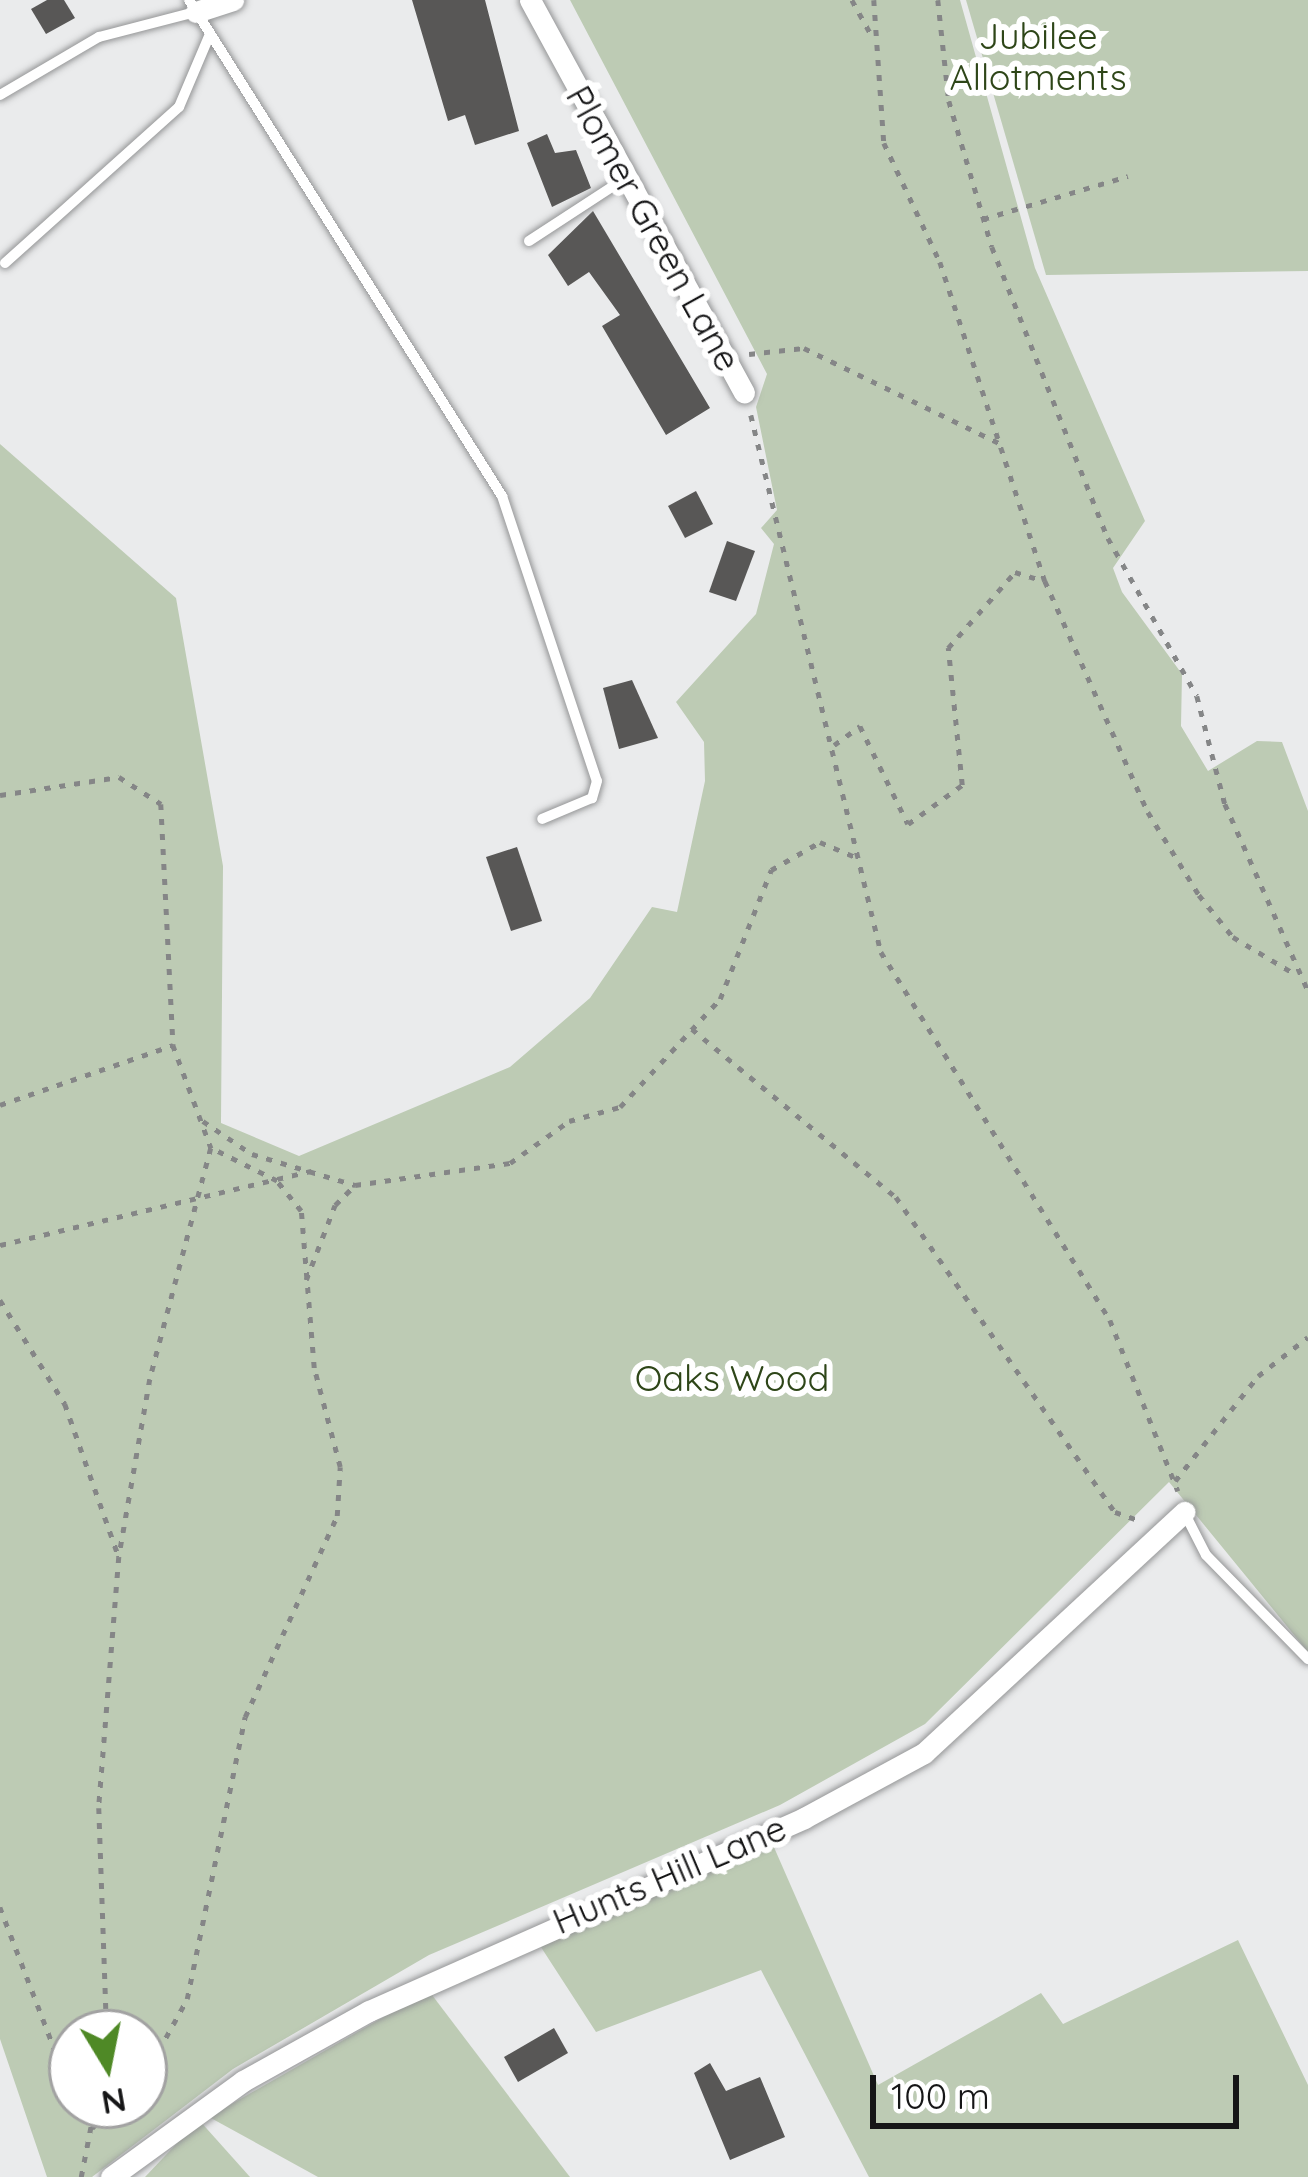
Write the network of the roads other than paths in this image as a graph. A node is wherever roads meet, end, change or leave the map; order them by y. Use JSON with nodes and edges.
{"nodes":[{"id":1,"x":233,"y":0,"type":"edge"},
{"id":2,"x":530,"y":0,"type":"edge"},
{"id":3,"x":192,"y":6,"type":"edge"},
{"id":4,"x":210,"y":34,"type":"junction"},
{"id":5,"x":0,"y":95,"type":"edge"},
{"id":6,"x":621,"y":181,"type":"junction"},
{"id":7,"x":529,"y":241,"type":"dead end"},
{"id":8,"x":5,"y":263,"type":"dead end"},
{"id":9,"x":744,"y":393,"type":"road end"},
{"id":10,"x":542,"y":819,"type":"dead end"},
{"id":11,"x":1184,"y":1512,"type":"joint"},
{"id":12,"x":1308,"y":1659,"type":"edge"},
{"id":13,"x":111,"y":2177,"type":"edge"}],
"edges":[{"from":1,"to":3,"type":"street"},
{"from":2,"to":6,"type":"street","name":"Plomer Green Lane"},
{"from":3,"to":4,"type":"lane"},
{"from":3,"to":5,"type":"lane"},
{"from":4,"to":8,"type":"lane"},
{"from":4,"to":10,"type":"lane"},
{"from":6,"to":7,"type":"lane"},
{"from":6,"to":9,"type":"street","name":"Plomer Green Lane"},
{"from":11,"to":12,"type":"lane"},
{"from":11,"to":13,"type":"street","name":"Hunts Hill Lane"}]}
